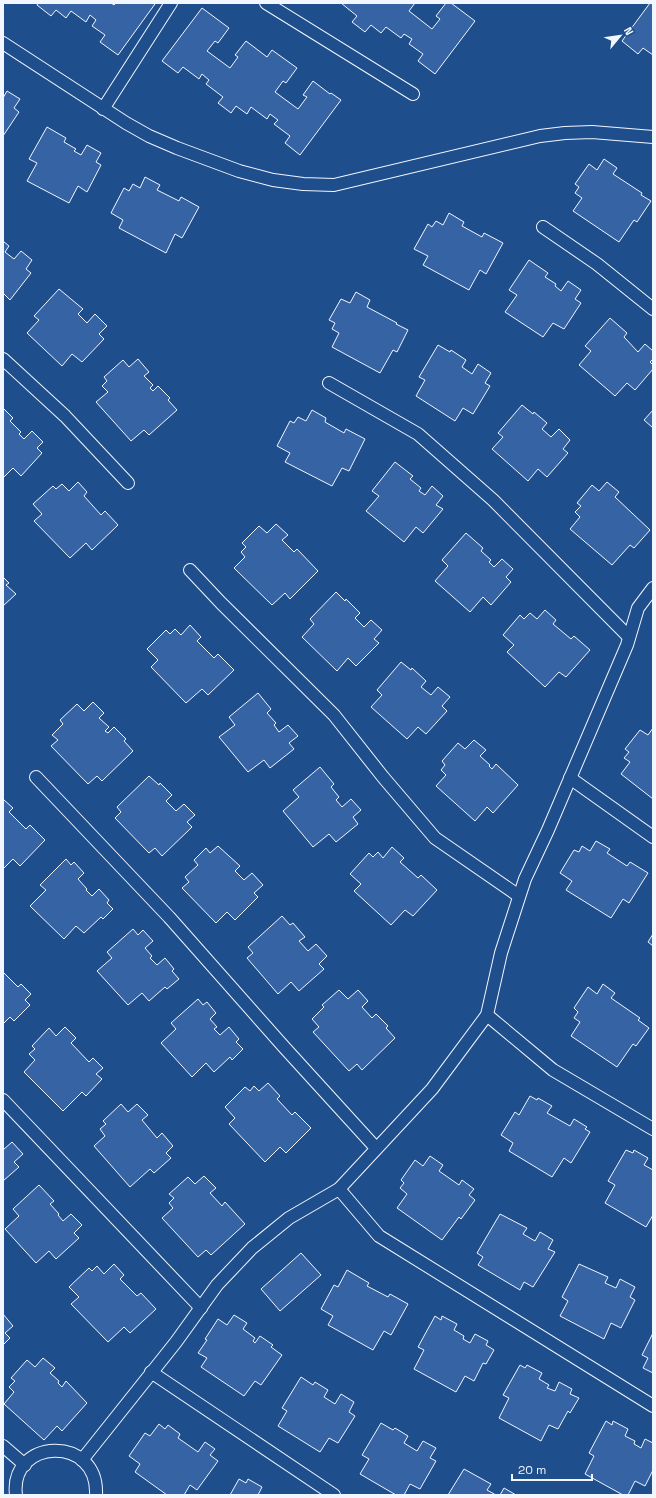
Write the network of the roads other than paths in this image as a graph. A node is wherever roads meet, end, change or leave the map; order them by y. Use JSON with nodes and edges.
{"nodes":[{"id":1,"x":171,"y":3,"type":"edge"},
{"id":2,"x":266,"y":3,"type":"edge"},
{"id":3,"x":3,"y":43,"type":"edge"},
{"id":4,"x":414,"y":94,"type":"dead end"},
{"id":5,"x":104,"y":109,"type":"junction"},
{"id":6,"x":653,"y":137,"type":"edge"},
{"id":7,"x":543,"y":227,"type":"dead end"},
{"id":8,"x":653,"y":310,"type":"edge"},
{"id":9,"x":3,"y":359,"type":"edge"},
{"id":10,"x":329,"y":383,"type":"dead end"},
{"id":11,"x":128,"y":483,"type":"dead end"},
{"id":12,"x":190,"y":570,"type":"dead end"},
{"id":13,"x":653,"y":588,"type":"edge"},
{"id":14,"x":629,"y":637,"type":"junction"},
{"id":15,"x":36,"y":777,"type":"dead end"},
{"id":16,"x":570,"y":778,"type":"junction"},
{"id":17,"x":653,"y":837,"type":"edge"},
{"id":18,"x":519,"y":896,"type":"junction"},
{"id":19,"x":487,"y":1016,"type":"junction"},
{"id":20,"x":3,"y":1100,"type":"edge"},
{"id":21,"x":653,"y":1129,"type":"edge"},
{"id":22,"x":376,"y":1148,"type":"junction"},
{"id":23,"x":339,"y":1189,"type":"junction"},
{"id":24,"x":201,"y":1308,"type":"junction"},
{"id":25,"x":151,"y":1372,"type":"junction"},
{"id":26,"x":653,"y":1406,"type":"edge"},
{"id":27,"x":3,"y":1446,"type":"edge"},
{"id":28,"x":82,"y":1460,"type":"junction"},
{"id":29,"x":25,"y":1464,"type":"junction"},
{"id":30,"x":16,"y":1495,"type":"edge"},
{"id":31,"x":96,"y":1495,"type":"edge"},
{"id":32,"x":334,"y":1495,"type":"edge"}],
"edges":[{"from":1,"to":5,"type":"lane"},
{"from":2,"to":4,"type":"lane"},
{"from":3,"to":5,"type":"lane"},
{"from":5,"to":6,"type":"lane"},
{"from":7,"to":8,"type":"lane"},
{"from":9,"to":11,"type":"lane"},
{"from":10,"to":14,"type":"lane"},
{"from":12,"to":18,"type":"lane"},
{"from":13,"to":14,"type":"lane"},
{"from":14,"to":16,"type":"lane"},
{"from":15,"to":22,"type":"lane"},
{"from":16,"to":17,"type":"lane"},
{"from":16,"to":18,"type":"lane"},
{"from":18,"to":19,"type":"lane"},
{"from":19,"to":21,"type":"lane"},
{"from":19,"to":22,"type":"lane"},
{"from":20,"to":24,"type":"lane"},
{"from":22,"to":23,"type":"lane"},
{"from":23,"to":24,"type":"lane"},
{"from":23,"to":26,"type":"lane"},
{"from":24,"to":25,"type":"lane"},
{"from":25,"to":28,"type":"lane"},
{"from":25,"to":32,"type":"lane"},
{"from":27,"to":29,"type":"lane"},
{"from":28,"to":29,"type":"lane"},
{"from":28,"to":31,"type":"lane"},
{"from":29,"to":30,"type":"lane"}]}
